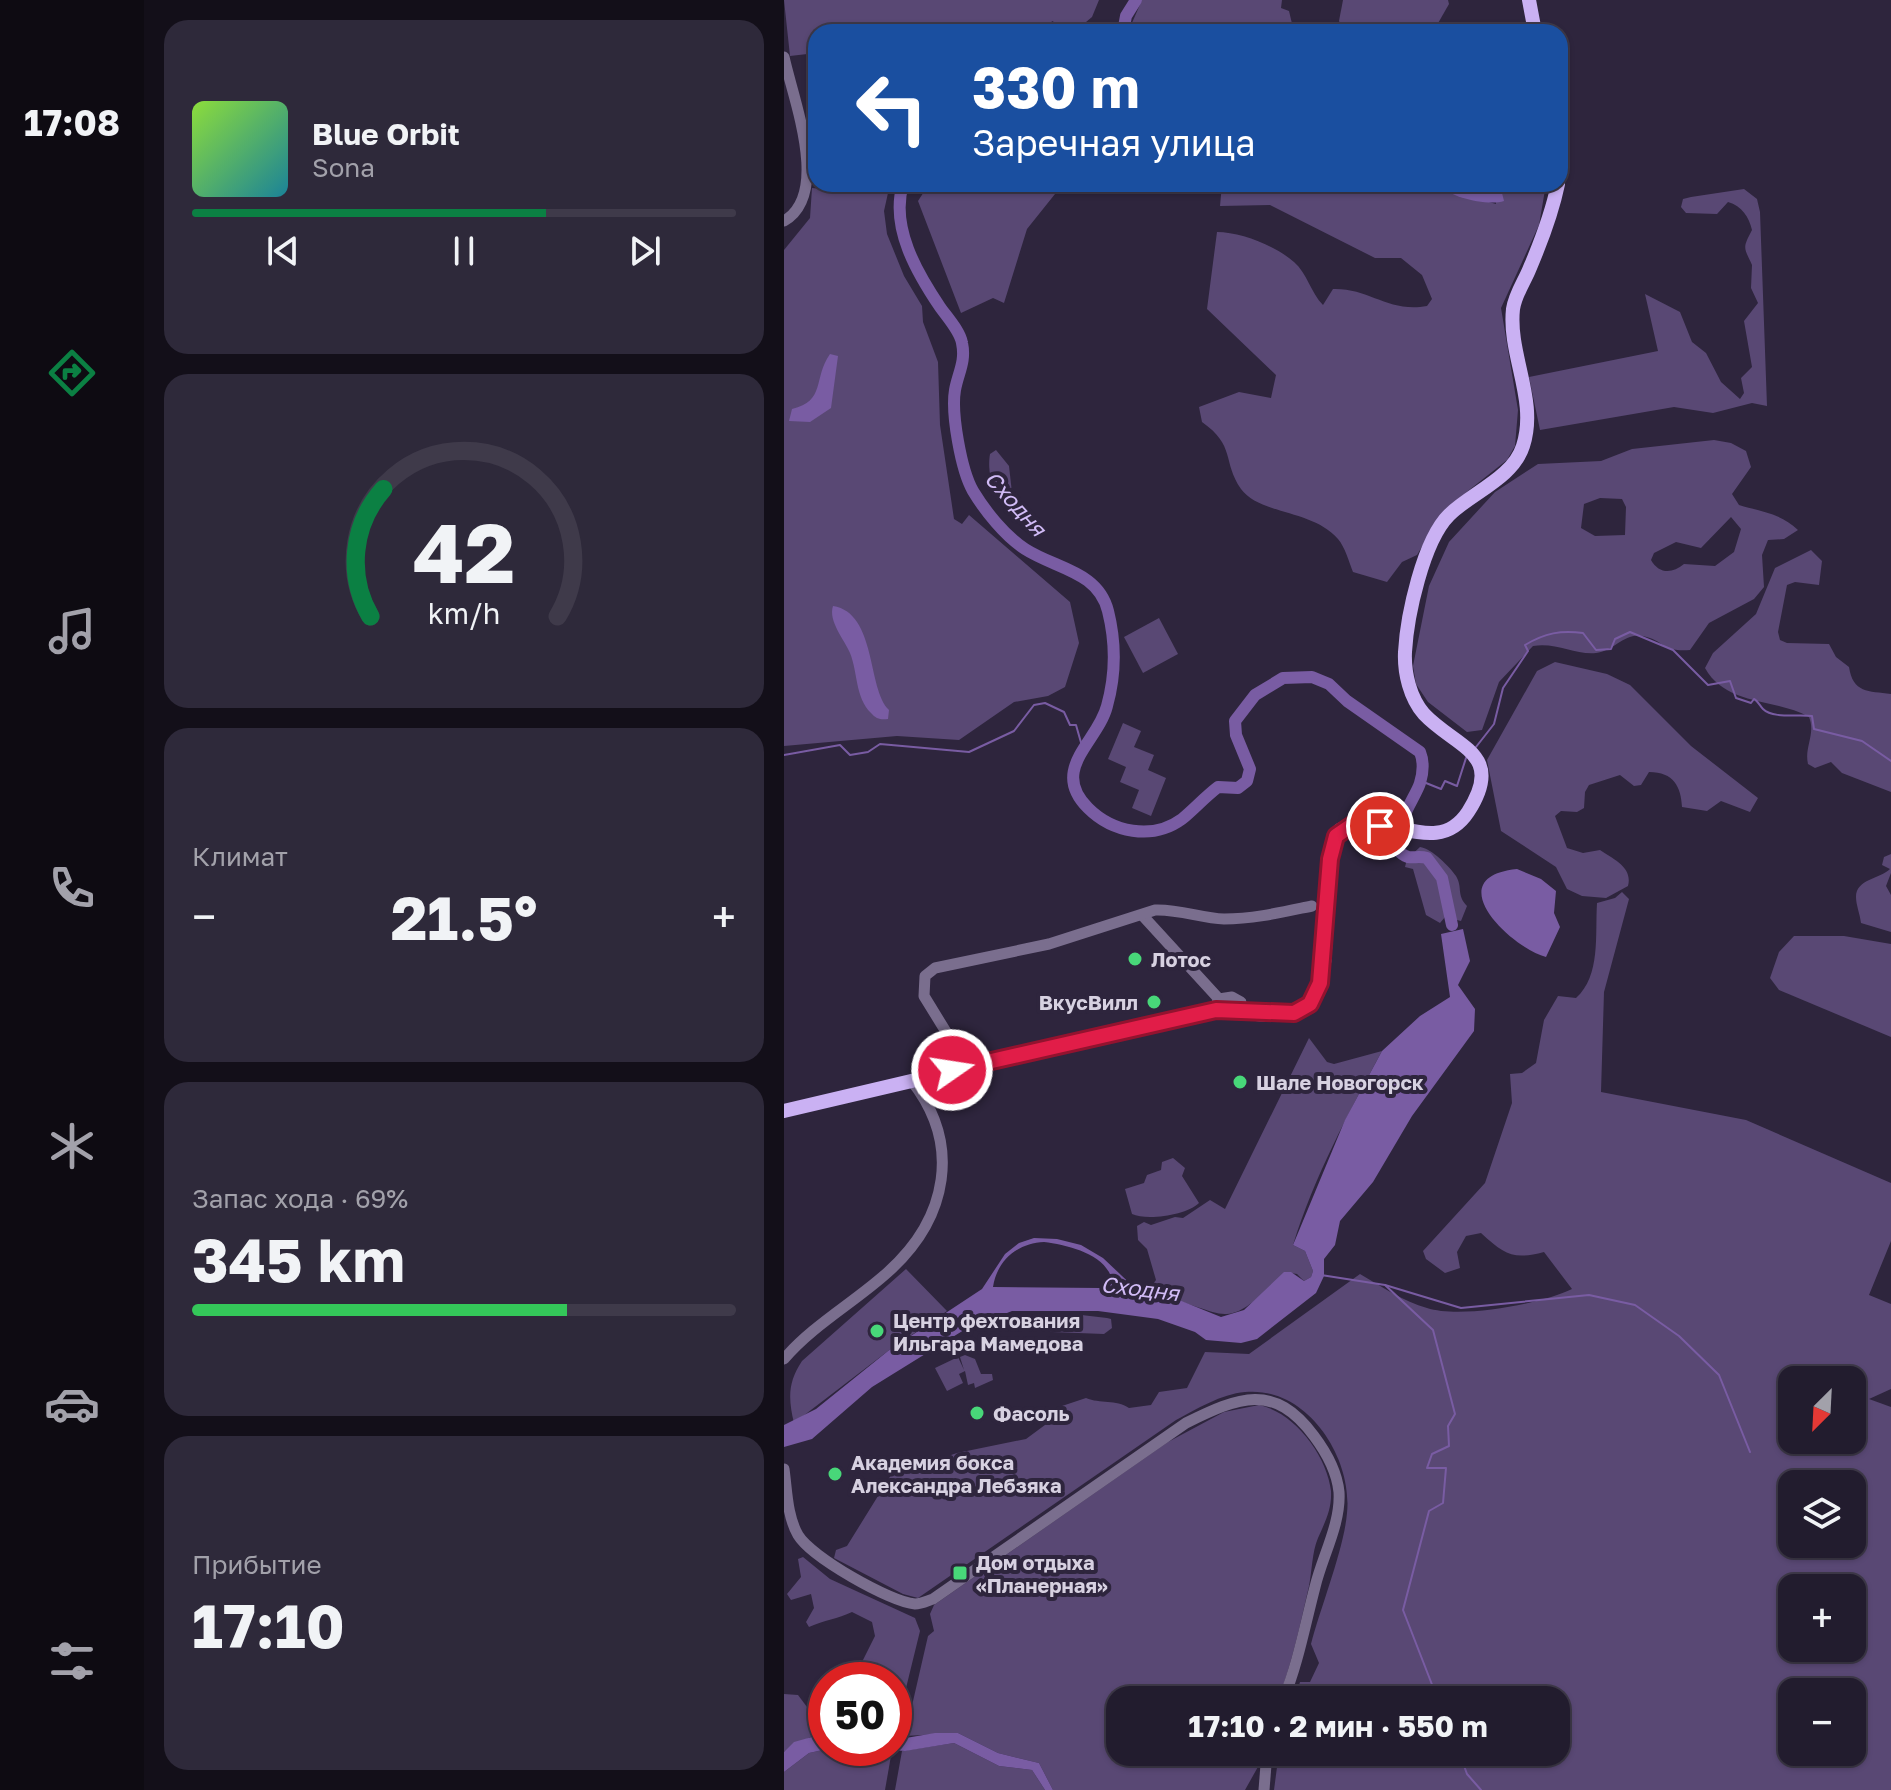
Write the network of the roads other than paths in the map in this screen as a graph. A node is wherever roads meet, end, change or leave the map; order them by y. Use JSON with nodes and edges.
{"nodes":[{"id":1,"x":1529,"y":0,"type":"edge"},
{"id":2,"x":1534,"y":24,"type":"edge"},
{"id":3,"x":784,"y":57,"type":"edge"},
{"id":4,"x":1556,"y":192,"type":"edge"},
{"id":5,"x":784,"y":221,"type":"edge"},
{"id":6,"x":1312,"y":906,"type":"dead end"},
{"id":7,"x":1143,"y":916,"type":"junction"},
{"id":8,"x":1217,"y":1004,"type":"junction"},
{"id":9,"x":967,"y":1066,"type":"junction"},
{"id":10,"x":911,"y":1080,"type":"junction"},
{"id":11,"x":784,"y":1111,"type":"edge"},
{"id":12,"x":784,"y":1359,"type":"edge"},
{"id":13,"x":784,"y":1469,"type":"edge"},
{"id":14,"x":1287,"y":1686,"type":"edge"},
{"id":15,"x":1266,"y":1766,"type":"edge"},
{"id":16,"x":1264,"y":1790,"type":"edge"}],
"edges":[{"from":1,"to":2,"type":"main road"},
{"from":3,"to":5,"type":"street"},
{"from":4,"to":8,"type":"main road"},
{"from":6,"to":7,"type":"street"},
{"from":7,"to":8,"type":"street"},
{"from":7,"to":9,"type":"street"},
{"from":8,"to":9,"type":"main road"},
{"from":9,"to":10,"type":"main road"},
{"from":10,"to":11,"type":"main road"},
{"from":10,"to":12,"type":"street"},
{"from":13,"to":14,"type":"street"},
{"from":15,"to":16,"type":"street"}]}
